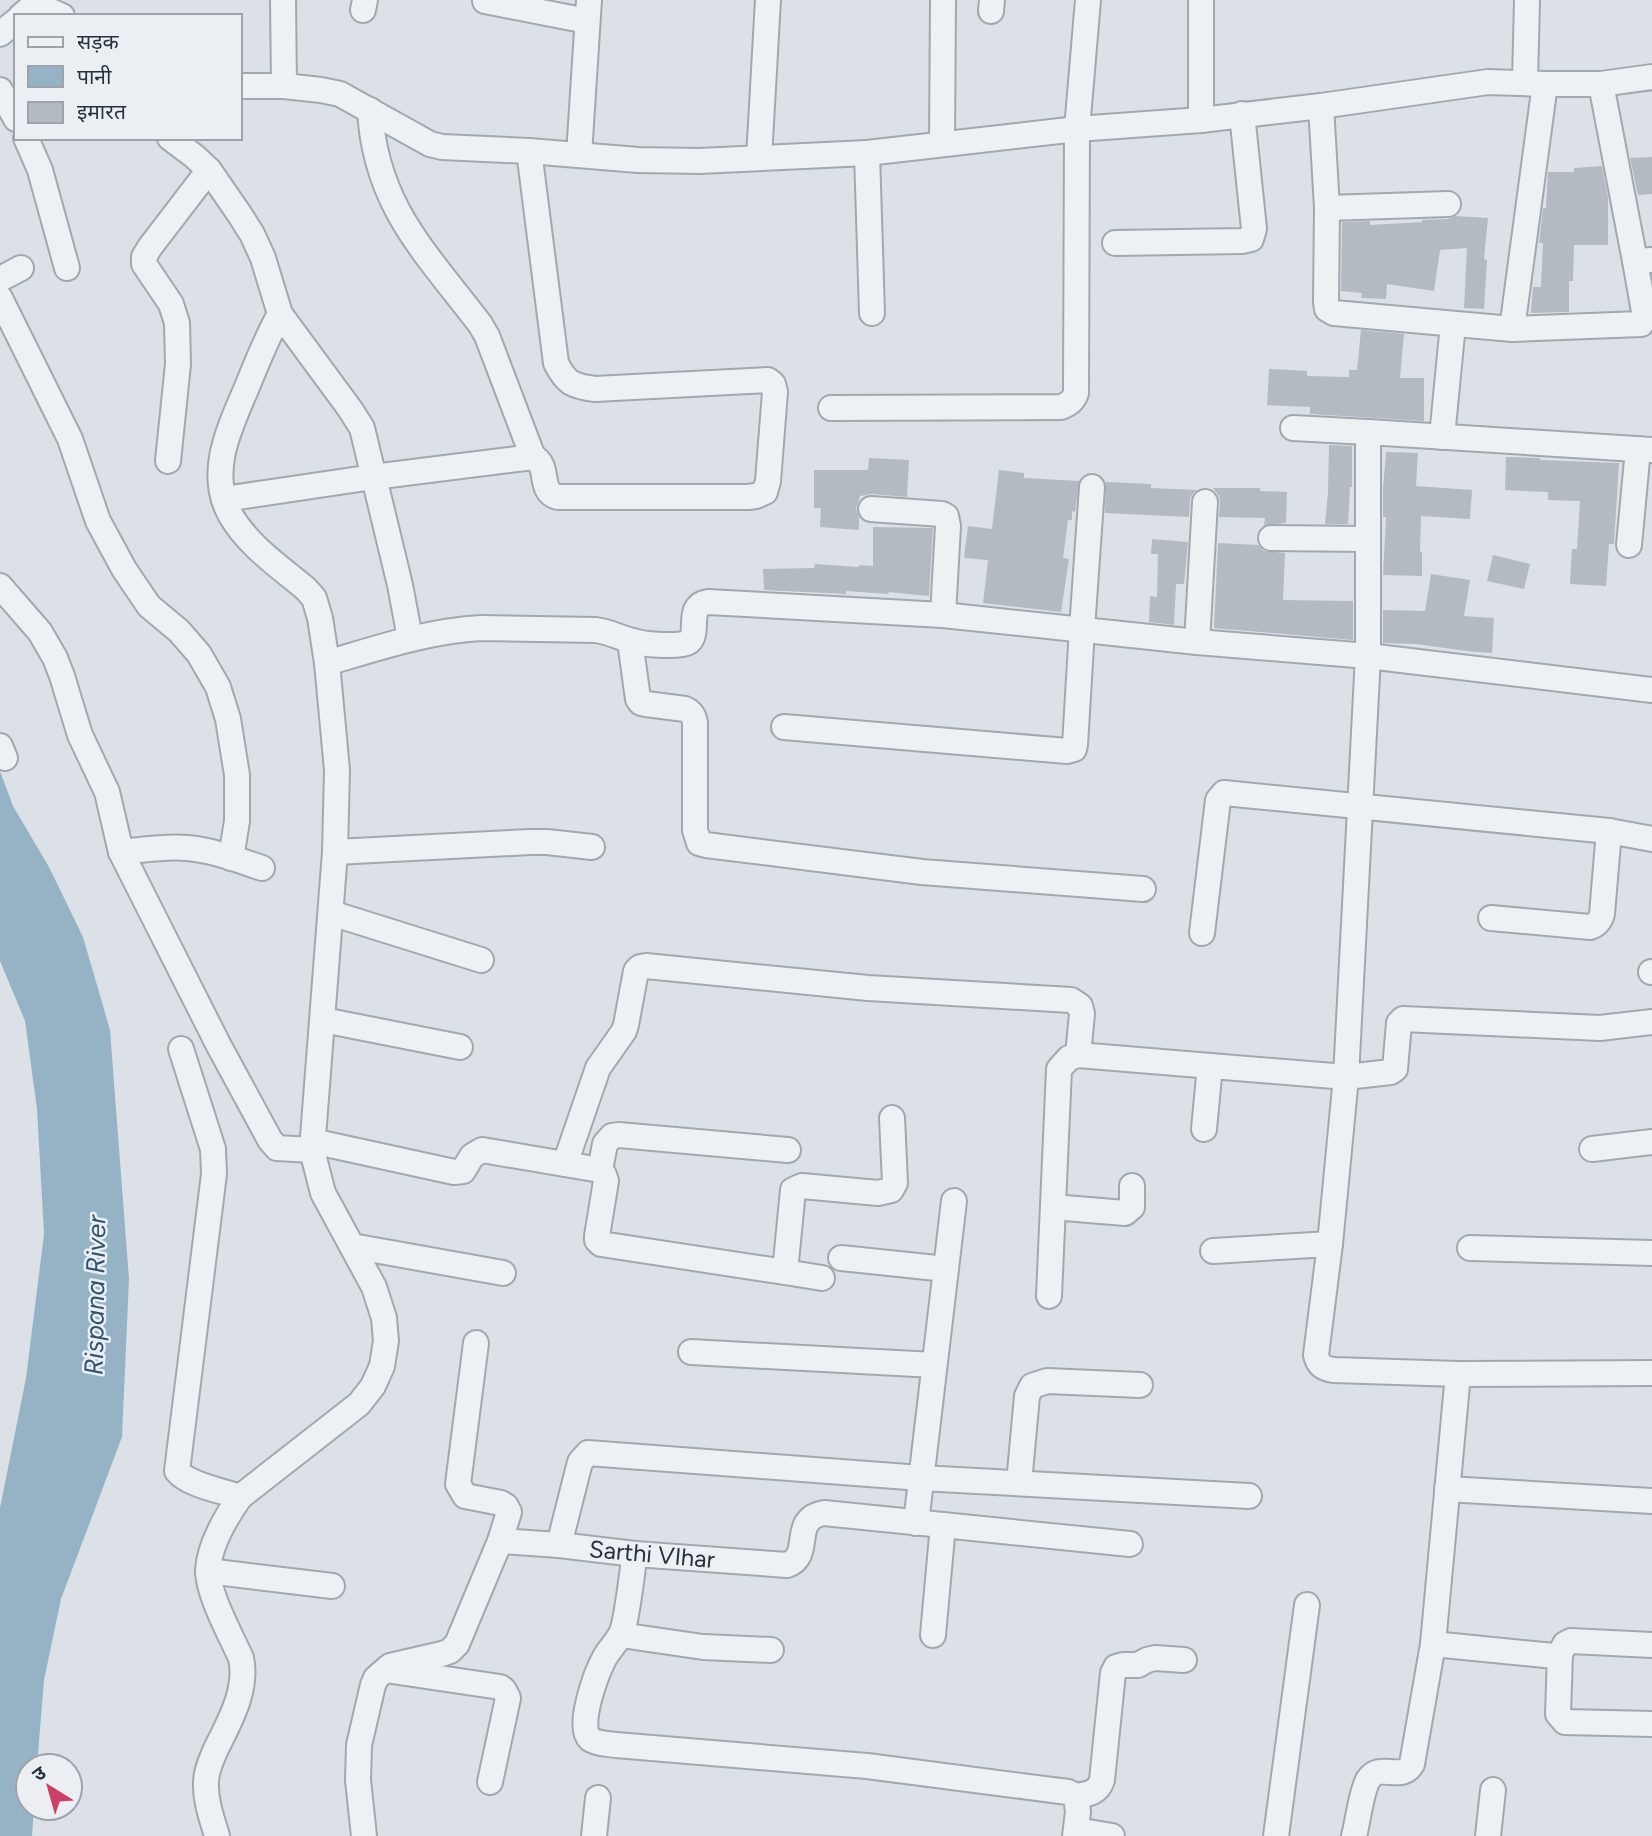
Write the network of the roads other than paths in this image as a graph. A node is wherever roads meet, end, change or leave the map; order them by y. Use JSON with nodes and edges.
{"nodes":[{"id":1,"x":283,"y":0,"type":"edge"},
{"id":2,"x":768,"y":0,"type":"edge"},
{"id":3,"x":943,"y":0,"type":"edge"},
{"id":4,"x":1088,"y":0,"type":"edge"},
{"id":5,"x":1201,"y":0,"type":"edge"},
{"id":6,"x":1527,"y":0,"type":"edge"},
{"id":7,"x":485,"y":1,"type":"edge"},
{"id":8,"x":32,"y":9,"type":"edge"},
{"id":9,"x":588,"y":11,"type":"edge"},
{"id":10,"x":53,"y":14,"type":"edge"},
{"id":11,"x":14,"y":23,"type":"edge"},
{"id":12,"x":0,"y":34,"type":"edge"},
{"id":13,"x":1652,"y":77,"type":"edge"},
{"id":14,"x":1535,"y":83,"type":"junction"},
{"id":15,"x":1601,"y":84,"type":"junction"},
{"id":16,"x":242,"y":86,"type":"edge"},
{"id":17,"x":284,"y":86,"type":"junction"},
{"id":18,"x":0,"y":90,"type":"edge"},
{"id":19,"x":1321,"y":106,"type":"junction"},
{"id":20,"x":370,"y":110,"type":"junction"},
{"id":21,"x":1242,"y":114,"type":"junction"},
{"id":22,"x":14,"y":115,"type":"edge"},
{"id":23,"x":1201,"y":120,"type":"junction"},
{"id":24,"x":1077,"y":129,"type":"junction"},
{"id":25,"x":27,"y":140,"type":"edge"},
{"id":26,"x":174,"y":140,"type":"edge"},
{"id":27,"x":942,"y":143,"type":"junction"},
{"id":28,"x":528,"y":150,"type":"junction"},
{"id":29,"x":867,"y":153,"type":"junction"},
{"id":30,"x":202,"y":155,"type":"edge"},
{"id":31,"x":579,"y":155,"type":"junction"},
{"id":32,"x":759,"y":158,"type":"junction"},
{"id":33,"x":1448,"y":204,"type":"dead end"},
{"id":34,"x":1327,"y":208,"type":"junction"},
{"id":35,"x":1115,"y":243,"type":"dead end"},
{"id":36,"x":1643,"y":261,"type":"edge"},
{"id":37,"x":67,"y":268,"type":"dead end"},
{"id":38,"x":0,"y":298,"type":"edge"},
{"id":39,"x":872,"y":313,"type":"dead end"},
{"id":40,"x":280,"y":314,"type":"junction"},
{"id":41,"x":1453,"y":324,"type":"junction"},
{"id":42,"x":1512,"y":329,"type":"junction"},
{"id":43,"x":831,"y":408,"type":"dead end"},
{"id":44,"x":1293,"y":428,"type":"dead end"},
{"id":45,"x":1368,"y":432,"type":"junction"},
{"id":46,"x":1442,"y":437,"type":"junction"},
{"id":47,"x":1645,"y":450,"type":"edge"},
{"id":48,"x":533,"y":457,"type":"junction"},
{"id":49,"x":168,"y":461,"type":"dead end"},
{"id":50,"x":373,"y":477,"type":"junction"},
{"id":51,"x":1092,"y":487,"type":"dead end"},
{"id":52,"x":223,"y":499,"type":"junction"},
{"id":53,"x":1205,"y":502,"type":"dead end"},
{"id":54,"x":872,"y":509,"type":"dead end"},
{"id":55,"x":1270,"y":538,"type":"dead end"},
{"id":56,"x":1367,"y":539,"type":"junction"},
{"id":57,"x":1629,"y":545,"type":"dead end"},
{"id":58,"x":0,"y":586,"type":"edge"},
{"id":59,"x":943,"y":615,"type":"junction"},
{"id":60,"x":1082,"y":629,"type":"junction"},
{"id":61,"x":410,"y":638,"type":"junction"},
{"id":62,"x":630,"y":641,"type":"junction"},
{"id":63,"x":1197,"y":642,"type":"junction"},
{"id":64,"x":1368,"y":656,"type":"junction"},
{"id":65,"x":327,"y":663,"type":"junction"},
{"id":66,"x":1652,"y":690,"type":"edge"},
{"id":67,"x":785,"y":727,"type":"dead end"},
{"id":68,"x":1359,"y":806,"type":"junction"},
{"id":69,"x":1609,"y":831,"type":"junction"},
{"id":70,"x":1652,"y":839,"type":"edge"},
{"id":71,"x":592,"y":848,"type":"dead end"},
{"id":72,"x":121,"y":852,"type":"junction"},
{"id":73,"x":335,"y":852,"type":"junction"},
{"id":74,"x":231,"y":858,"type":"junction"},
{"id":75,"x":262,"y":869,"type":"dead end"},
{"id":76,"x":1143,"y":889,"type":"dead end"},
{"id":77,"x":331,"y":913,"type":"junction"},
{"id":78,"x":1490,"y":918,"type":"dead end"},
{"id":79,"x":1202,"y":933,"type":"dead end"},
{"id":80,"x":481,"y":960,"type":"dead end"},
{"id":81,"x":323,"y":1020,"type":"junction"},
{"id":82,"x":1652,"y":1022,"type":"edge"},
{"id":83,"x":460,"y":1047,"type":"dead end"},
{"id":84,"x":181,"y":1049,"type":"dead end"},
{"id":85,"x":1078,"y":1055,"type":"junction"},
{"id":86,"x":1210,"y":1066,"type":"junction"},
{"id":87,"x":1346,"y":1077,"type":"junction"},
{"id":88,"x":892,"y":1118,"type":"dead end"},
{"id":89,"x":1204,"y":1129,"type":"dead end"},
{"id":90,"x":1652,"y":1142,"type":"edge"},
{"id":91,"x":312,"y":1146,"type":"junction"},
{"id":92,"x":1592,"y":1149,"type":"dead end"},
{"id":93,"x":788,"y":1150,"type":"dead end"},
{"id":94,"x":565,"y":1164,"type":"junction"},
{"id":95,"x":600,"y":1170,"type":"junction"},
{"id":96,"x":1132,"y":1186,"type":"dead end"},
{"id":97,"x":954,"y":1201,"type":"dead end"},
{"id":98,"x":1053,"y":1207,"type":"junction"},
{"id":99,"x":1330,"y":1244,"type":"junction"},
{"id":100,"x":352,"y":1246,"type":"junction"},
{"id":101,"x":1471,"y":1248,"type":"dead end"},
{"id":102,"x":1213,"y":1251,"type":"dead end"},
{"id":103,"x":1652,"y":1253,"type":"edge"},
{"id":104,"x":841,"y":1258,"type":"dead end"},
{"id":105,"x":946,"y":1269,"type":"junction"},
{"id":106,"x":785,"y":1272,"type":"junction"},
{"id":107,"x":503,"y":1273,"type":"dead end"},
{"id":108,"x":822,"y":1278,"type":"dead end"},
{"id":109,"x":1049,"y":1296,"type":"dead end"},
{"id":110,"x":476,"y":1343,"type":"dead end"},
{"id":111,"x":691,"y":1352,"type":"dead end"},
{"id":112,"x":934,"y":1365,"type":"junction"},
{"id":113,"x":1652,"y":1373,"type":"edge"},
{"id":114,"x":1458,"y":1374,"type":"junction"},
{"id":115,"x":1140,"y":1385,"type":"dead end"},
{"id":116,"x":921,"y":1478,"type":"junction"},
{"id":117,"x":1019,"y":1483,"type":"junction"},
{"id":118,"x":1447,"y":1489,"type":"junction"},
{"id":119,"x":1249,"y":1496,"type":"dead end"},
{"id":120,"x":240,"y":1497,"type":"junction"},
{"id":121,"x":1652,"y":1501,"type":"edge"},
{"id":122,"x":916,"y":1523,"type":"junction"},
{"id":123,"x":943,"y":1525,"type":"junction"},
{"id":124,"x":500,"y":1541,"type":"junction"},
{"id":125,"x":1130,"y":1544,"type":"dead end"},
{"id":126,"x":559,"y":1545,"type":"junction"},
{"id":127,"x":635,"y":1554,"type":"junction"},
{"id":128,"x":208,"y":1571,"type":"junction"},
{"id":129,"x":332,"y":1586,"type":"dead end"},
{"id":130,"x":1307,"y":1605,"type":"dead end"},
{"id":131,"x":933,"y":1634,"type":"dead end"},
{"id":132,"x":621,"y":1635,"type":"junction"},
{"id":133,"x":1433,"y":1644,"type":"junction"},
{"id":134,"x":1652,"y":1645,"type":"edge"},
{"id":135,"x":771,"y":1650,"type":"dead end"},
{"id":136,"x":1560,"y":1654,"type":"junction"},
{"id":137,"x":1184,"y":1660,"type":"dead end"},
{"id":138,"x":384,"y":1670,"type":"junction"},
{"id":139,"x":1652,"y":1724,"type":"edge"},
{"id":140,"x":490,"y":1782,"type":"dead end"},
{"id":141,"x":1493,"y":1790,"type":"dead end"},
{"id":142,"x":1076,"y":1796,"type":"junction"},
{"id":143,"x":598,"y":1798,"type":"dead end"},
{"id":144,"x":1075,"y":1833,"type":"edge"},
{"id":145,"x":217,"y":1836,"type":"edge"},
{"id":146,"x":364,"y":1836,"type":"edge"},
{"id":147,"x":594,"y":1836,"type":"edge"},
{"id":148,"x":1112,"y":1836,"type":"edge"},
{"id":149,"x":1276,"y":1836,"type":"edge"},
{"id":150,"x":1354,"y":1836,"type":"edge"},
{"id":151,"x":1488,"y":1836,"type":"edge"}],
"edges":[{"from":1,"to":17,"type":"street"},
{"from":2,"to":32,"type":"street"},
{"from":3,"to":27,"type":"street"},
{"from":4,"to":24,"type":"street"},
{"from":5,"to":23,"type":"street"},
{"from":6,"to":14,"type":"street"},
{"from":7,"to":9,"type":"street"},
{"from":8,"to":10,"type":"street"},
{"from":9,"to":31,"type":"street"},
{"from":11,"to":12,"type":"street"},
{"from":13,"to":15,"type":"street"},
{"from":14,"to":15,"type":"street"},
{"from":14,"to":19,"type":"street"},
{"from":14,"to":42,"type":"street"},
{"from":15,"to":36,"type":"street"},
{"from":16,"to":17,"type":"street"},
{"from":17,"to":20,"type":"street"},
{"from":18,"to":22,"type":"street"},
{"from":19,"to":21,"type":"street"},
{"from":19,"to":34,"type":"street"},
{"from":20,"to":28,"type":"street"},
{"from":20,"to":48,"type":"street"},
{"from":21,"to":23,"type":"street"},
{"from":21,"to":35,"type":"street"},
{"from":23,"to":24,"type":"street"},
{"from":24,"to":27,"type":"street"},
{"from":24,"to":43,"type":"street"},
{"from":25,"to":37,"type":"street"},
{"from":26,"to":30,"type":"street"},
{"from":27,"to":29,"type":"street"},
{"from":28,"to":31,"type":"street"},
{"from":28,"to":48,"type":"street"},
{"from":29,"to":32,"type":"street"},
{"from":29,"to":39,"type":"street"},
{"from":30,"to":40,"type":"street"},
{"from":30,"to":49,"type":"street"},
{"from":31,"to":32,"type":"street"},
{"from":33,"to":34,"type":"street"},
{"from":34,"to":41,"type":"street"},
{"from":36,"to":42,"type":"street"},
{"from":38,"to":74,"type":"street"},
{"from":40,"to":50,"type":"street"},
{"from":40,"to":52,"type":"street"},
{"from":41,"to":42,"type":"street"},
{"from":41,"to":46,"type":"street"},
{"from":44,"to":45,"type":"street"},
{"from":45,"to":46,"type":"street"},
{"from":45,"to":56,"type":"street"},
{"from":46,"to":47,"type":"street"},
{"from":47,"to":57,"type":"street"},
{"from":48,"to":50,"type":"street"},
{"from":50,"to":52,"type":"street"},
{"from":50,"to":61,"type":"street"},
{"from":51,"to":60,"type":"street"},
{"from":52,"to":65,"type":"street"},
{"from":53,"to":63,"type":"street"},
{"from":54,"to":59,"type":"street"},
{"from":55,"to":56,"type":"street"},
{"from":56,"to":64,"type":"street"},
{"from":58,"to":72,"type":"street"},
{"from":59,"to":60,"type":"street"},
{"from":59,"to":62,"type":"street"},
{"from":60,"to":63,"type":"street"},
{"from":60,"to":67,"type":"street"},
{"from":61,"to":62,"type":"street"},
{"from":61,"to":65,"type":"street"},
{"from":62,"to":76,"type":"street"},
{"from":63,"to":64,"type":"street"},
{"from":64,"to":66,"type":"street"},
{"from":64,"to":68,"type":"street"},
{"from":65,"to":73,"type":"street"},
{"from":68,"to":69,"type":"street"},
{"from":68,"to":79,"type":"street"},
{"from":68,"to":87,"type":"street"},
{"from":69,"to":70,"type":"street"},
{"from":69,"to":78,"type":"street"},
{"from":71,"to":73,"type":"street"},
{"from":72,"to":74,"type":"street"},
{"from":72,"to":91,"type":"street"},
{"from":73,"to":77,"type":"street"},
{"from":74,"to":75,"type":"street"},
{"from":77,"to":80,"type":"street"},
{"from":77,"to":81,"type":"street"},
{"from":81,"to":83,"type":"street"},
{"from":81,"to":91,"type":"street"},
{"from":82,"to":87,"type":"street"},
{"from":84,"to":120,"type":"street"},
{"from":85,"to":86,"type":"street"},
{"from":85,"to":94,"type":"street"},
{"from":85,"to":98,"type":"street"},
{"from":86,"to":87,"type":"street"},
{"from":86,"to":89,"type":"street"},
{"from":87,"to":99,"type":"street"},
{"from":88,"to":106,"type":"street"},
{"from":90,"to":92,"type":"street"},
{"from":91,"to":94,"type":"street"},
{"from":91,"to":100,"type":"street"},
{"from":93,"to":95,"type":"street"},
{"from":94,"to":95,"type":"street"},
{"from":95,"to":106,"type":"street"},
{"from":96,"to":98,"type":"street"},
{"from":97,"to":105,"type":"street"},
{"from":98,"to":109,"type":"street"},
{"from":99,"to":102,"type":"street"},
{"from":99,"to":114,"type":"street"},
{"from":100,"to":107,"type":"street"},
{"from":100,"to":120,"type":"street"},
{"from":101,"to":103,"type":"street"},
{"from":104,"to":105,"type":"street"},
{"from":105,"to":112,"type":"street"},
{"from":106,"to":108,"type":"street"},
{"from":110,"to":124,"type":"street"},
{"from":111,"to":112,"type":"street"},
{"from":112,"to":116,"type":"street"},
{"from":113,"to":114,"type":"street"},
{"from":114,"to":118,"type":"street"},
{"from":115,"to":117,"type":"street"},
{"from":116,"to":117,"type":"street"},
{"from":116,"to":122,"type":"street"},
{"from":116,"to":126,"type":"street"},
{"from":117,"to":119,"type":"street"},
{"from":118,"to":121,"type":"street"},
{"from":118,"to":133,"type":"street"},
{"from":120,"to":128,"type":"street"},
{"from":122,"to":123,"type":"street","name":"Sarthi VIhar"},
{"from":122,"to":127,"type":"street","name":"Sarthi VIhar"},
{"from":123,"to":125,"type":"street","name":"Sarthi VIhar"},
{"from":123,"to":131,"type":"street"},
{"from":124,"to":126,"type":"street","name":"Sarthi VIhar"},
{"from":124,"to":138,"type":"street"},
{"from":126,"to":127,"type":"street","name":"Sarthi VIhar"},
{"from":127,"to":132,"type":"street"},
{"from":128,"to":129,"type":"street"},
{"from":128,"to":145,"type":"street"},
{"from":130,"to":149,"type":"street"},
{"from":132,"to":135,"type":"street"},
{"from":132,"to":142,"type":"street"},
{"from":133,"to":136,"type":"street"},
{"from":133,"to":150,"type":"street"},
{"from":134,"to":136,"type":"street"},
{"from":136,"to":139,"type":"street"},
{"from":137,"to":142,"type":"street"},
{"from":138,"to":140,"type":"street"},
{"from":138,"to":146,"type":"street"},
{"from":141,"to":151,"type":"street"},
{"from":142,"to":144,"type":"street"},
{"from":143,"to":147,"type":"street"},
{"from":144,"to":148,"type":"street"}]}
